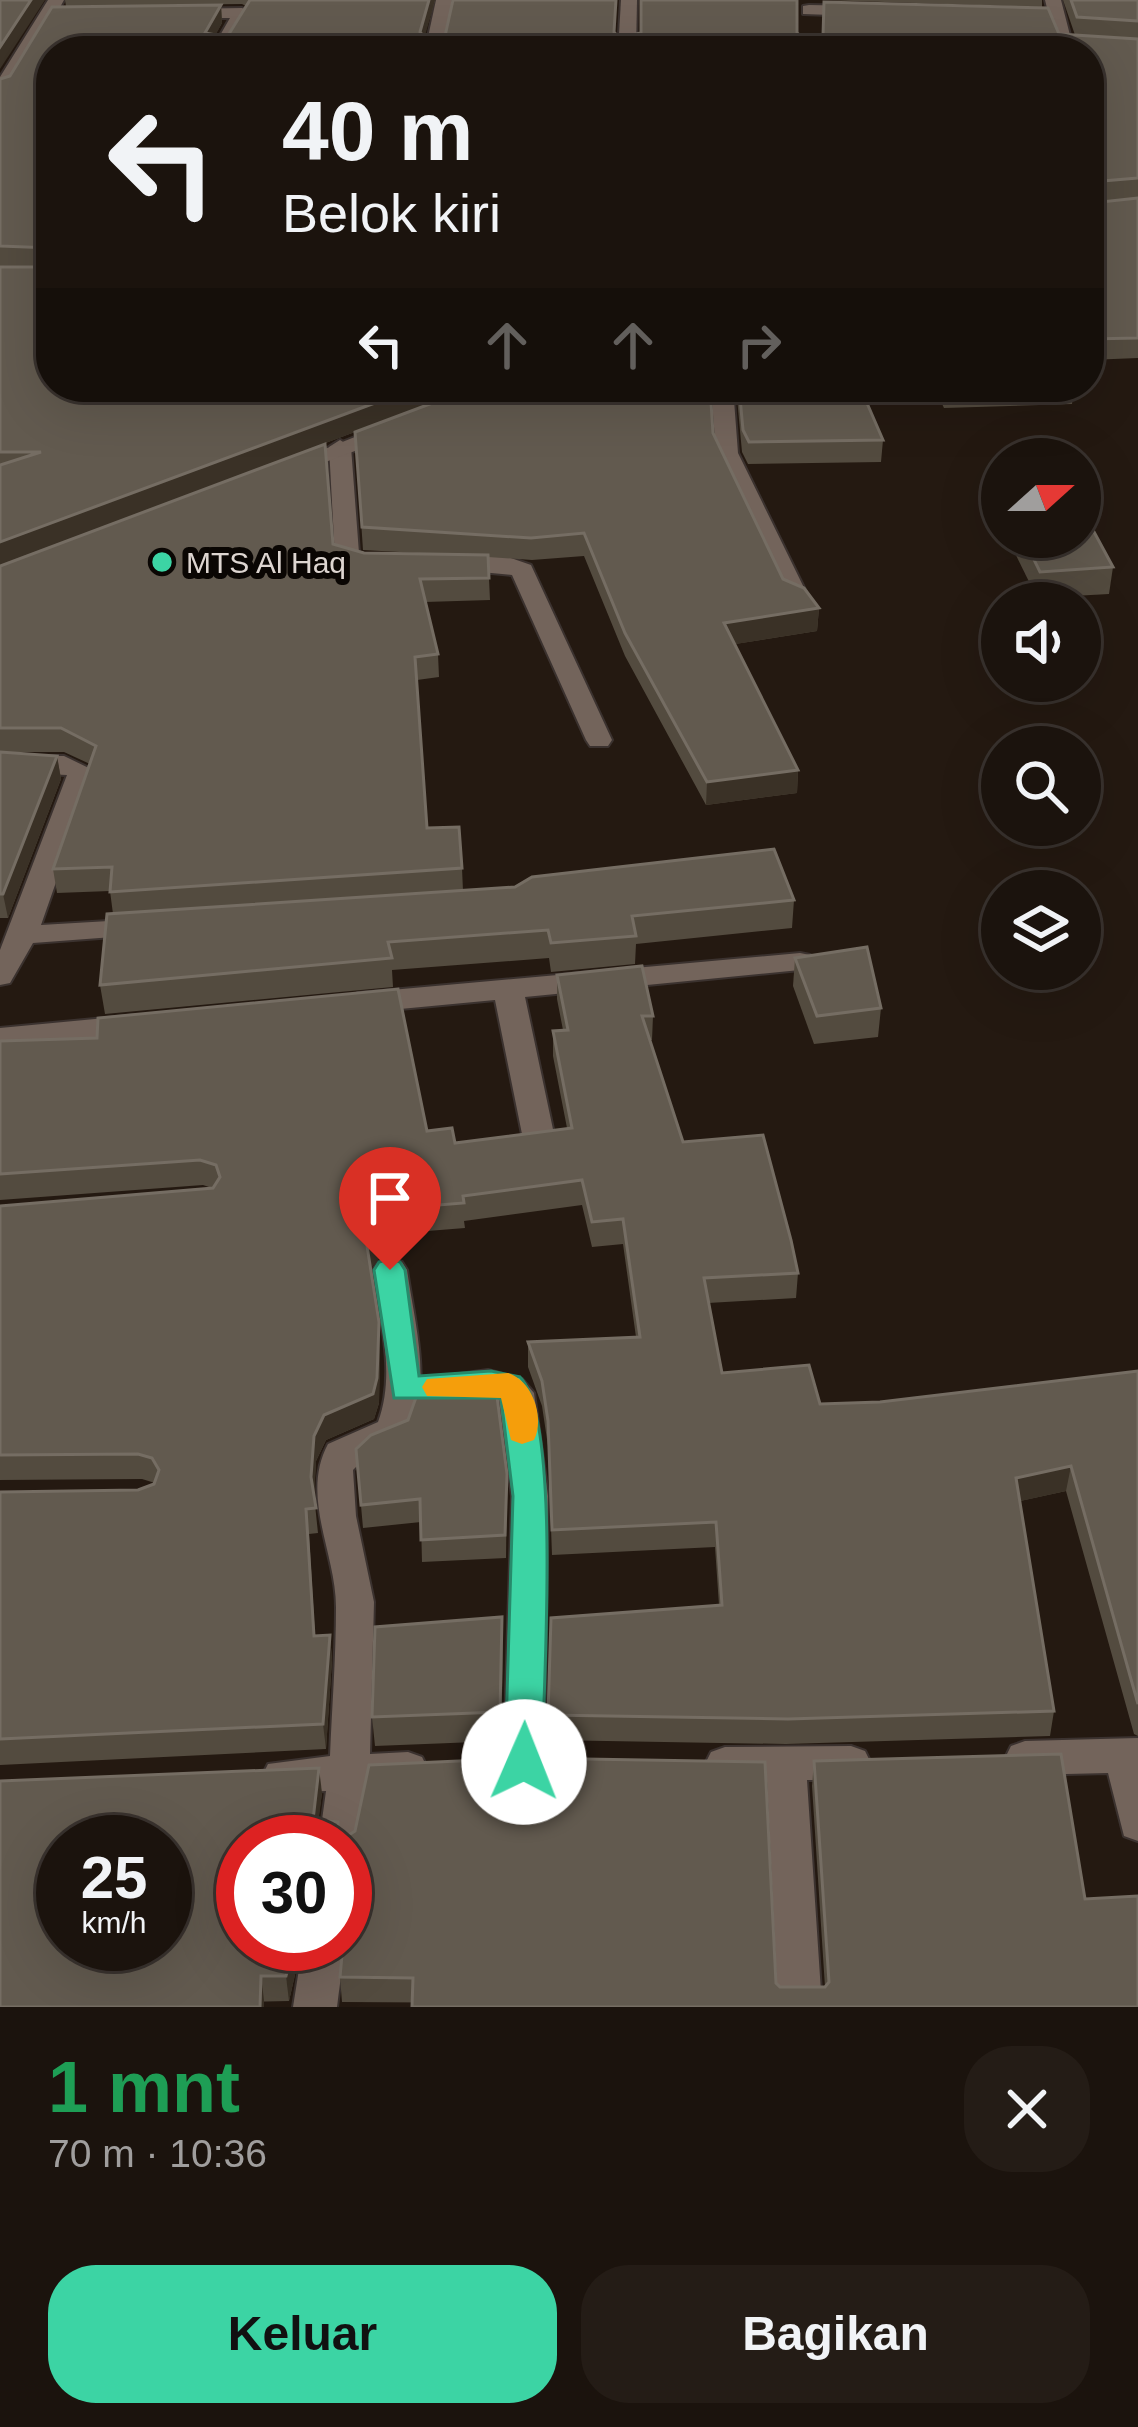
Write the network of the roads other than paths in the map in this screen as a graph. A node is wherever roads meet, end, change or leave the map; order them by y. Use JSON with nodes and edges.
{"nodes":[{"id":1,"x":444,"y":0,"type":"edge"},
{"id":2,"x":629,"y":0,"type":"edge"},
{"id":3,"x":809,"y":5,"type":"edge"},
{"id":4,"x":245,"y":6,"type":"edge"},
{"id":5,"x":51,"y":8,"type":"edge"},
{"id":6,"x":880,"y":12,"type":"edge"},
{"id":7,"x":155,"y":14,"type":"edge"},
{"id":8,"x":111,"y":15,"type":"edge"},
{"id":9,"x":810,"y":30,"type":"dead end"},
{"id":10,"x":228,"y":36,"type":"edge"},
{"id":11,"x":437,"y":36,"type":"edge"},
{"id":12,"x":628,"y":36,"type":"edge"},
{"id":13,"x":1104,"y":46,"type":"edge"},
{"id":14,"x":1138,"y":48,"type":"edge"},
{"id":15,"x":0,"y":92,"type":"edge"},
{"id":16,"x":723,"y":402,"type":"edge"},
{"id":17,"x":424,"y":417,"type":"edge"},
{"id":18,"x":340,"y":448,"type":"junction"},
{"id":19,"x":254,"y":481,"type":"edge"},
{"id":20,"x":798,"y":600,"type":"edge"},
{"id":21,"x":599,"y":740,"type":"dead end"},
{"id":22,"x":0,"y":764,"type":"edge"},
{"id":23,"x":181,"y":925,"type":"edge"},
{"id":24,"x":23,"y":935,"type":"junction"},
{"id":25,"x":800,"y":962,"type":"edge"},
{"id":26,"x":0,"y":976,"type":"edge"},
{"id":27,"x":508,"y":988,"type":"junction"},
{"id":28,"x":323,"y":1006,"type":"edge"},
{"id":29,"x":162,"y":1022,"type":"edge"},
{"id":30,"x":0,"y":1038,"type":"edge"},
{"id":31,"x":538,"y":1134,"type":"edge"},
{"id":32,"x":390,"y":1270,"type":"dead end"},
{"id":33,"x":405,"y":1390,"type":"junction"},
{"id":34,"x":1132,"y":1755,"type":"edge"},
{"id":35,"x":990,"y":1759,"type":"edge"},
{"id":36,"x":524,"y":1762,"type":"junction"},
{"id":37,"x":571,"y":1762,"type":"edge"},
{"id":38,"x":899,"y":1762,"type":"edge"},
{"id":39,"x":691,"y":1763,"type":"edge"},
{"id":40,"x":480,"y":1764,"type":"edge"},
{"id":41,"x":786,"y":1765,"type":"junction"},
{"id":42,"x":436,"y":1767,"type":"edge"},
{"id":43,"x":349,"y":1773,"type":"junction"},
{"id":44,"x":233,"y":1778,"type":"edge"},
{"id":45,"x":343,"y":1815,"type":"edge"},
{"id":46,"x":1138,"y":1823,"type":"edge"},
{"id":47,"x":320,"y":1971,"type":"edge"},
{"id":48,"x":315,"y":2007,"type":"edge"},
{"id":49,"x":800,"y":2007,"type":"edge"}],
"edges":[{"from":1,"to":11,"type":"street"},
{"from":2,"to":12,"type":"street"},
{"from":3,"to":6,"type":"street"},
{"from":3,"to":9,"type":"street"},
{"from":4,"to":7,"type":"street"},
{"from":4,"to":10,"type":"street"},
{"from":5,"to":8,"type":"street"},
{"from":5,"to":15,"type":"street"},
{"from":13,"to":14,"type":"street"},
{"from":16,"to":20,"type":"street"},
{"from":17,"to":18,"type":"street"},
{"from":18,"to":19,"type":"street"},
{"from":18,"to":21,"type":"street"},
{"from":22,"to":24,"type":"street"},
{"from":23,"to":24,"type":"street"},
{"from":24,"to":26,"type":"street"},
{"from":25,"to":27,"type":"street"},
{"from":27,"to":28,"type":"street"},
{"from":27,"to":31,"type":"street"},
{"from":29,"to":30,"type":"street"},
{"from":32,"to":33,"type":"street"},
{"from":33,"to":36,"type":"street"},
{"from":33,"to":43,"type":"street"},
{"from":34,"to":35,"type":"street"},
{"from":34,"to":46,"type":"street"},
{"from":36,"to":37,"type":"street"},
{"from":36,"to":40,"type":"street"},
{"from":38,"to":41,"type":"street"},
{"from":39,"to":41,"type":"street"},
{"from":41,"to":49,"type":"street"},
{"from":42,"to":43,"type":"street"},
{"from":43,"to":44,"type":"street"},
{"from":43,"to":45,"type":"street"},
{"from":47,"to":48,"type":"street"}]}
